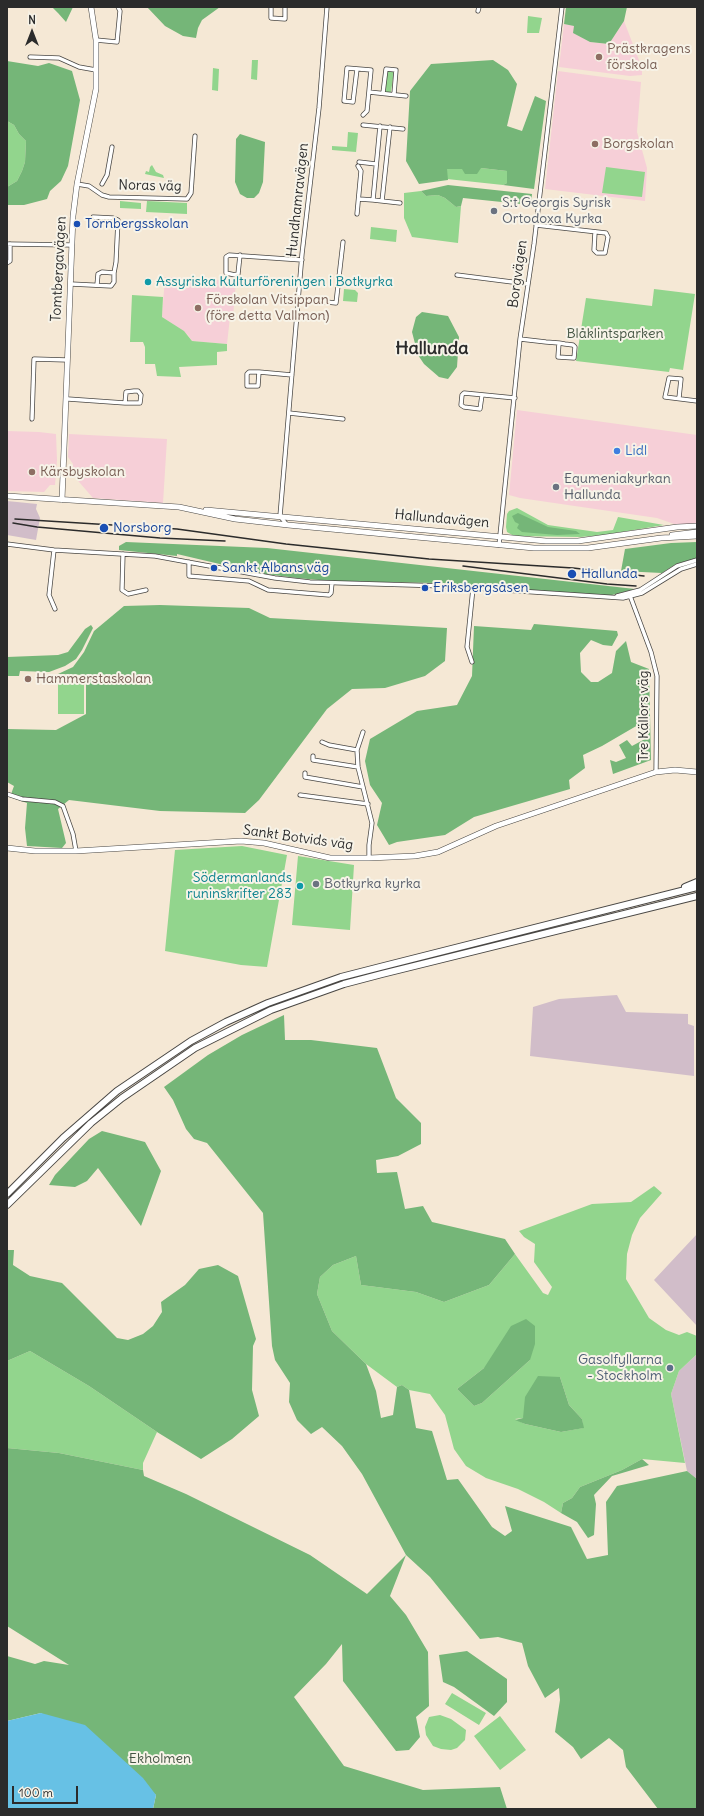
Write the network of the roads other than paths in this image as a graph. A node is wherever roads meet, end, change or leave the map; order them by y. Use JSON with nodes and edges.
{"nodes":[{"id":1,"x":91,"y":7,"type":"edge"},
{"id":2,"x":118,"y":7,"type":"edge"},
{"id":3,"x":271,"y":7,"type":"edge"},
{"id":4,"x":285,"y":7,"type":"edge"},
{"id":5,"x":327,"y":7,"type":"edge"},
{"id":6,"x":562,"y":7,"type":"edge"},
{"id":7,"x":96,"y":40,"type":"junction"},
{"id":8,"x":30,"y":57,"type":"dead end"},
{"id":9,"x":357,"y":69,"type":"junction"},
{"id":10,"x":96,"y":70,"type":"junction"},
{"id":11,"x":369,"y":92,"type":"junction"},
{"id":12,"x":383,"y":93,"type":"junction"},
{"id":13,"x":394,"y":94,"type":"junction"},
{"id":14,"x":406,"y":96,"type":"dead end"},
{"id":15,"x":363,"y":115,"type":"dead end"},
{"id":16,"x":363,"y":124,"type":"dead end"},
{"id":17,"x":380,"y":126,"type":"junction"},
{"id":18,"x":390,"y":127,"type":"junction"},
{"id":19,"x":403,"y":128,"type":"dead end"},
{"id":20,"x":195,"y":136,"type":"dead end"},
{"id":21,"x":112,"y":147,"type":"dead end"},
{"id":22,"x":376,"y":164,"type":"junction"},
{"id":23,"x":77,"y":184,"type":"junction"},
{"id":24,"x":102,"y":184,"type":"dead end"},
{"id":25,"x":359,"y":199,"type":"junction"},
{"id":26,"x":372,"y":200,"type":"junction"},
{"id":27,"x":382,"y":201,"type":"junction"},
{"id":28,"x":400,"y":203,"type":"dead end"},
{"id":29,"x":357,"y":214,"type":"dead end"},
{"id":30,"x":91,"y":220,"type":"dead end"},
{"id":31,"x":536,"y":225,"type":"junction"},
{"id":32,"x":595,"y":232,"type":"junction"},
{"id":33,"x":343,"y":242,"type":"dead end"},
{"id":34,"x":9,"y":244,"type":"edge"},
{"id":35,"x":72,"y":245,"type":"junction"},
{"id":36,"x":240,"y":255,"type":"junction"},
{"id":37,"x":302,"y":260,"type":"junction"},
{"id":38,"x":7,"y":263,"type":"edge"},
{"id":39,"x":114,"y":273,"type":"junction"},
{"id":40,"x":457,"y":275,"type":"dead end"},
{"id":41,"x":70,"y":284,"type":"junction"},
{"id":42,"x":528,"y":284,"type":"junction"},
{"id":43,"x":97,"y":286,"type":"junction"},
{"id":44,"x":298,"y":299,"type":"junction"},
{"id":45,"x":520,"y":339,"type":"junction"},
{"id":46,"x":559,"y":343,"type":"junction"},
{"id":47,"x":67,"y":360,"type":"junction"},
{"id":48,"x":259,"y":372,"type":"junction"},
{"id":49,"x":292,"y":375,"type":"junction"},
{"id":50,"x":482,"y":395,"type":"junction"},
{"id":51,"x":515,"y":398,"type":"junction"},
{"id":52,"x":679,"y":398,"type":"junction"},
{"id":53,"x":66,"y":399,"type":"junction"},
{"id":54,"x":697,"y":401,"type":"edge"},
{"id":55,"x":125,"y":403,"type":"junction"},
{"id":56,"x":289,"y":413,"type":"junction"},
{"id":57,"x":32,"y":419,"type":"dead end"},
{"id":58,"x":343,"y":419,"type":"dead end"},
{"id":59,"x":7,"y":496,"type":"edge"},
{"id":60,"x":62,"y":500,"type":"junction"},
{"id":61,"x":185,"y":509,"type":"junction"},
{"id":62,"x":280,"y":516,"type":"junction"},
{"id":63,"x":271,"y":523,"type":"junction"},
{"id":64,"x":288,"y":525,"type":"junction"},
{"id":65,"x":697,"y":526,"type":"edge"},
{"id":66,"x":697,"y":532,"type":"edge"},
{"id":67,"x":500,"y":536,"type":"junction"},
{"id":68,"x":697,"y":536,"type":"edge"},
{"id":69,"x":662,"y":538,"type":"junction"},
{"id":70,"x":7,"y":544,"type":"edge"},
{"id":71,"x":499,"y":545,"type":"junction"},
{"id":72,"x":54,"y":550,"type":"junction"},
{"id":73,"x":123,"y":554,"type":"junction"},
{"id":74,"x":697,"y":560,"type":"edge"},
{"id":75,"x":189,"y":562,"type":"junction"},
{"id":76,"x":697,"y":564,"type":"edge"},
{"id":77,"x":332,"y":583,"type":"junction"},
{"id":78,"x":473,"y":588,"type":"junction"},
{"id":79,"x":146,"y":590,"type":"dead end"},
{"id":80,"x":630,"y":595,"type":"junction"},
{"id":81,"x":55,"y":609,"type":"dead end"},
{"id":82,"x":472,"y":662,"type":"dead end"},
{"id":83,"x":363,"y":732,"type":"dead end"},
{"id":84,"x":322,"y":742,"type":"dead end"},
{"id":85,"x":357,"y":750,"type":"junction"},
{"id":86,"x":313,"y":756,"type":"dead end"},
{"id":87,"x":358,"y":767,"type":"junction"},
{"id":88,"x":656,"y":772,"type":"junction"},
{"id":89,"x":305,"y":773,"type":"dead end"},
{"id":90,"x":695,"y":773,"type":"edge"},
{"id":91,"x":363,"y":787,"type":"junction"},
{"id":92,"x":7,"y":794,"type":"edge"},
{"id":93,"x":300,"y":795,"type":"dead end"},
{"id":94,"x":368,"y":804,"type":"junction"},
{"id":95,"x":7,"y":848,"type":"edge"},
{"id":96,"x":76,"y":851,"type":"junction"},
{"id":97,"x":369,"y":858,"type":"junction"},
{"id":98,"x":697,"y":882,"type":"edge"},
{"id":99,"x":697,"y":887,"type":"edge"},
{"id":100,"x":697,"y":896,"type":"edge"},
{"id":101,"x":652,"y":899,"type":"junction"},
{"id":102,"x":7,"y":1194,"type":"edge"},
{"id":103,"x":7,"y":1205,"type":"edge"}],
"edges":[{"from":1,"to":7,"type":"main road","name":"Tomtbergavägen"},
{"from":2,"to":7,"type":"street"},
{"from":3,"to":4,"type":"street"},
{"from":5,"to":37,"type":"street","name":"Hundhamravägen"},
{"from":6,"to":31,"type":"street","name":"Borgvägen"},
{"from":7,"to":10,"type":"main road","name":"Tomtbergavägen"},
{"from":8,"to":10,"type":"street"},
{"from":9,"to":9,"type":"street"},
{"from":9,"to":11,"type":"street"},
{"from":10,"to":23,"type":"main road","name":"Tomtbergavägen"},
{"from":11,"to":12,"type":"street"},
{"from":11,"to":15,"type":"street"},
{"from":12,"to":13,"type":"street"},
{"from":12,"to":13,"type":"street"},
{"from":13,"to":14,"type":"street"},
{"from":16,"to":17,"type":"street"},
{"from":17,"to":18,"type":"street"},
{"from":17,"to":22,"type":"street"},
{"from":18,"to":19,"type":"street"},
{"from":18,"to":27,"type":"street"},
{"from":20,"to":23,"type":"street","name":"Noras väg"},
{"from":21,"to":24,"type":"street"},
{"from":22,"to":25,"type":"street"},
{"from":22,"to":26,"type":"street"},
{"from":23,"to":35,"type":"main road","name":"Tomtbergavägen"},
{"from":25,"to":26,"type":"street"},
{"from":25,"to":29,"type":"street"},
{"from":26,"to":27,"type":"street"},
{"from":27,"to":28,"type":"street"},
{"from":30,"to":39,"type":"street"},
{"from":31,"to":32,"type":"street"},
{"from":31,"to":42,"type":"street","name":"Borgvägen"},
{"from":32,"to":32,"type":"street"},
{"from":33,"to":44,"type":"street"},
{"from":34,"to":35,"type":"street"},
{"from":34,"to":38,"type":"street"},
{"from":35,"to":41,"type":"main road","name":"Tomtbergavägen"},
{"from":36,"to":36,"type":"street"},
{"from":36,"to":37,"type":"street"},
{"from":37,"to":44,"type":"street","name":"Hundhamravägen"},
{"from":39,"to":43,"type":"street"},
{"from":39,"to":43,"type":"street"},
{"from":40,"to":42,"type":"street"},
{"from":41,"to":43,"type":"street"},
{"from":41,"to":47,"type":"main road","name":"Tomtbergavägen"},
{"from":42,"to":45,"type":"street","name":"Borgvägen"},
{"from":44,"to":49,"type":"street","name":"Hundhamravägen"},
{"from":45,"to":46,"type":"street"},
{"from":45,"to":51,"type":"street","name":"Borgvägen"},
{"from":46,"to":46,"type":"street"},
{"from":47,"to":53,"type":"main road","name":"Tomtbergavägen"},
{"from":47,"to":57,"type":"street"},
{"from":48,"to":48,"type":"street"},
{"from":48,"to":49,"type":"street"},
{"from":49,"to":56,"type":"street","name":"Hundhamravägen"},
{"from":50,"to":50,"type":"street"},
{"from":50,"to":51,"type":"street"},
{"from":51,"to":67,"type":"street","name":"Borgvägen"},
{"from":52,"to":52,"type":"street"},
{"from":52,"to":54,"type":"street"},
{"from":53,"to":55,"type":"street"},
{"from":53,"to":60,"type":"main road","name":"Tomtbergavägen"},
{"from":55,"to":55,"type":"street"},
{"from":56,"to":58,"type":"street"},
{"from":56,"to":62,"type":"street","name":"Hundhamravägen"},
{"from":59,"to":60,"type":"main road","name":"Hallundavägen"},
{"from":60,"to":61,"type":"main road","name":"Hallundavägen"},
{"from":61,"to":62,"type":"main road","name":"Hallundavägen"},
{"from":61,"to":63,"type":"main road","name":"Hallundavägen"},
{"from":62,"to":63,"type":"street"},
{"from":62,"to":64,"type":"street"},
{"from":62,"to":67,"type":"main road","name":"Hallundavägen"},
{"from":63,"to":64,"type":"main road","name":"Hallundavägen"},
{"from":64,"to":71,"type":"main road","name":"Hallundavägen"},
{"from":65,"to":67,"type":"main road","name":"Hallundavägen"},
{"from":66,"to":69,"type":"main road","name":"Hallundavägen"},
{"from":67,"to":71,"type":"street","name":"Borgvägen"},
{"from":68,"to":69,"type":"main road","name":"Hallundavägen"},
{"from":69,"to":71,"type":"main road","name":"Hallundavägen"},
{"from":70,"to":72,"type":"street"},
{"from":72,"to":73,"type":"street"},
{"from":72,"to":81,"type":"street"},
{"from":73,"to":75,"type":"street"},
{"from":73,"to":79,"type":"street"},
{"from":74,"to":80,"type":"street"},
{"from":75,"to":77,"type":"street"},
{"from":75,"to":77,"type":"street"},
{"from":76,"to":80,"type":"street"},
{"from":77,"to":78,"type":"street"},
{"from":78,"to":80,"type":"street"},
{"from":78,"to":82,"type":"street"},
{"from":80,"to":88,"type":"street","name":"Tre Källors väg"},
{"from":83,"to":85,"type":"street"},
{"from":84,"to":85,"type":"street"},
{"from":85,"to":87,"type":"street"},
{"from":86,"to":87,"type":"street"},
{"from":87,"to":91,"type":"street"},
{"from":88,"to":90,"type":"main road","name":"Sankt Botvids väg"},
{"from":88,"to":97,"type":"main road","name":"Sankt Botvids väg"},
{"from":89,"to":91,"type":"street"},
{"from":91,"to":94,"type":"street"},
{"from":92,"to":96,"type":"street"},
{"from":93,"to":94,"type":"street"},
{"from":94,"to":97,"type":"street"},
{"from":95,"to":96,"type":"main road","name":"Sankt Botvids väg"},
{"from":96,"to":97,"type":"main road","name":"Sankt Botvids väg"},
{"from":98,"to":101,"type":"highway"},
{"from":99,"to":101,"type":"highway"},
{"from":100,"to":103,"type":"highway"},
{"from":101,"to":102,"type":"highway"}]}
